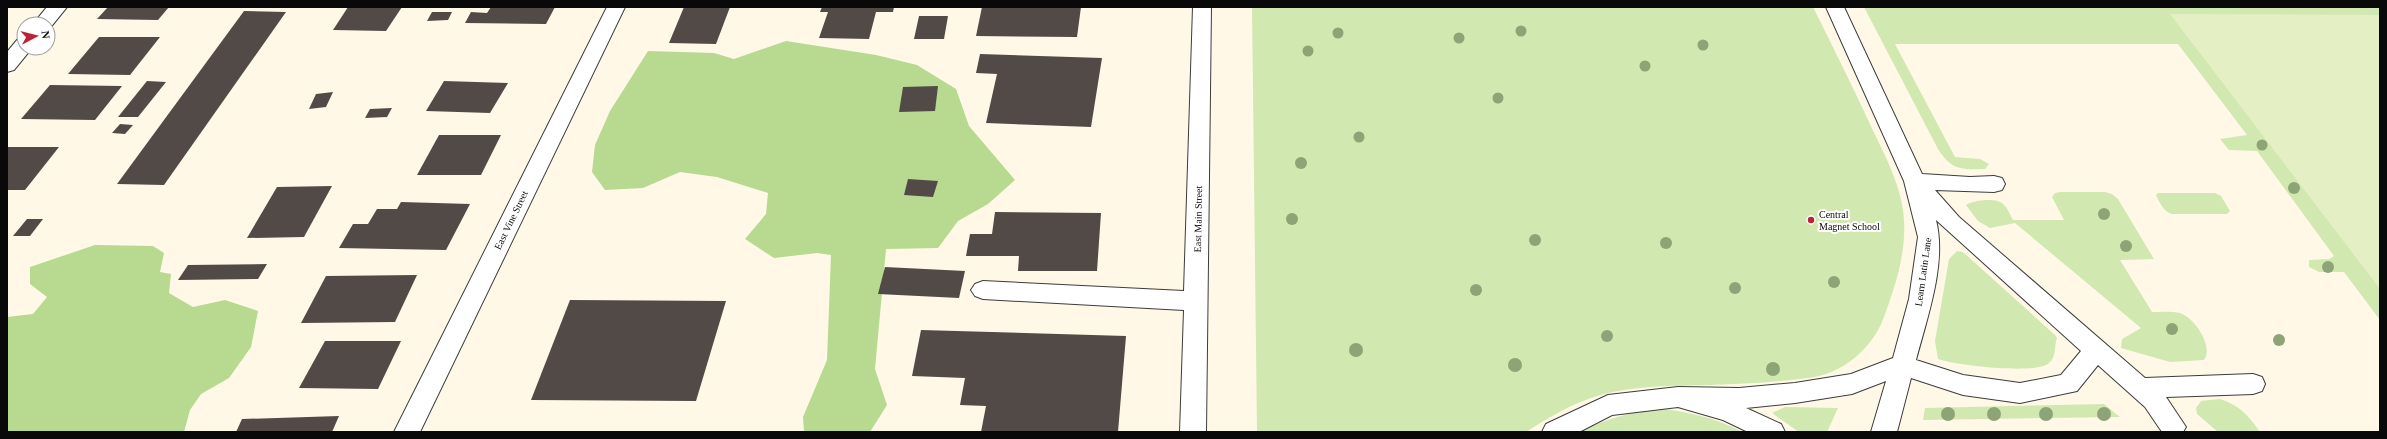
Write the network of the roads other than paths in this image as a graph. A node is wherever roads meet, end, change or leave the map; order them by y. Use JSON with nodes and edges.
{"nodes":[{"id":1,"x":58,"y":7,"type":"edge"},
{"id":2,"x":616,"y":7,"type":"edge"},
{"id":3,"x":1202,"y":7,"type":"edge"},
{"id":4,"x":1835,"y":7,"type":"edge"},
{"id":5,"x":50,"y":16,"type":"edge"},
{"id":6,"x":16,"y":54,"type":"edge"},
{"id":7,"x":7,"y":64,"type":"edge"},
{"id":8,"x":1915,"y":181,"type":"junction"},
{"id":9,"x":1994,"y":184,"type":"dead end"},
{"id":10,"x":983,"y":290,"type":"dead end"},
{"id":11,"x":1196,"y":302,"type":"junction"},
{"id":12,"x":2097,"y":349,"type":"junction"},
{"id":13,"x":1901,"y":366,"type":"junction"},
{"id":14,"x":2253,"y":384,"type":"dead end"},
{"id":15,"x":2142,"y":388,"type":"junction"},
{"id":16,"x":1678,"y":397,"type":"junction"},
{"id":17,"x":2173,"y":427,"type":"dead end"},
{"id":18,"x":407,"y":432,"type":"edge"},
{"id":19,"x":1193,"y":432,"type":"edge"},
{"id":20,"x":1555,"y":432,"type":"edge"},
{"id":21,"x":1772,"y":432,"type":"edge"},
{"id":22,"x":1884,"y":432,"type":"edge"}],
"edges":[{"from":1,"to":5,"type":"street"},
{"from":2,"to":18,"type":"street","name":"East Vine Street"},
{"from":3,"to":11,"type":"street","name":"East Main Street"},
{"from":4,"to":8,"type":"street","name":"Learn Latin Lane"},
{"from":6,"to":7,"type":"street"},
{"from":8,"to":9,"type":"street"},
{"from":8,"to":12,"type":"street"},
{"from":8,"to":13,"type":"street","name":"Learn Latin Lane"},
{"from":10,"to":11,"type":"street"},
{"from":11,"to":19,"type":"street","name":"East Main Street"},
{"from":12,"to":13,"type":"street"},
{"from":12,"to":15,"type":"street"},
{"from":13,"to":16,"type":"street"},
{"from":13,"to":22,"type":"street","name":"Learn Latin Lane"},
{"from":14,"to":15,"type":"street"},
{"from":15,"to":17,"type":"street"},
{"from":16,"to":20,"type":"street"},
{"from":16,"to":21,"type":"street"}]}
